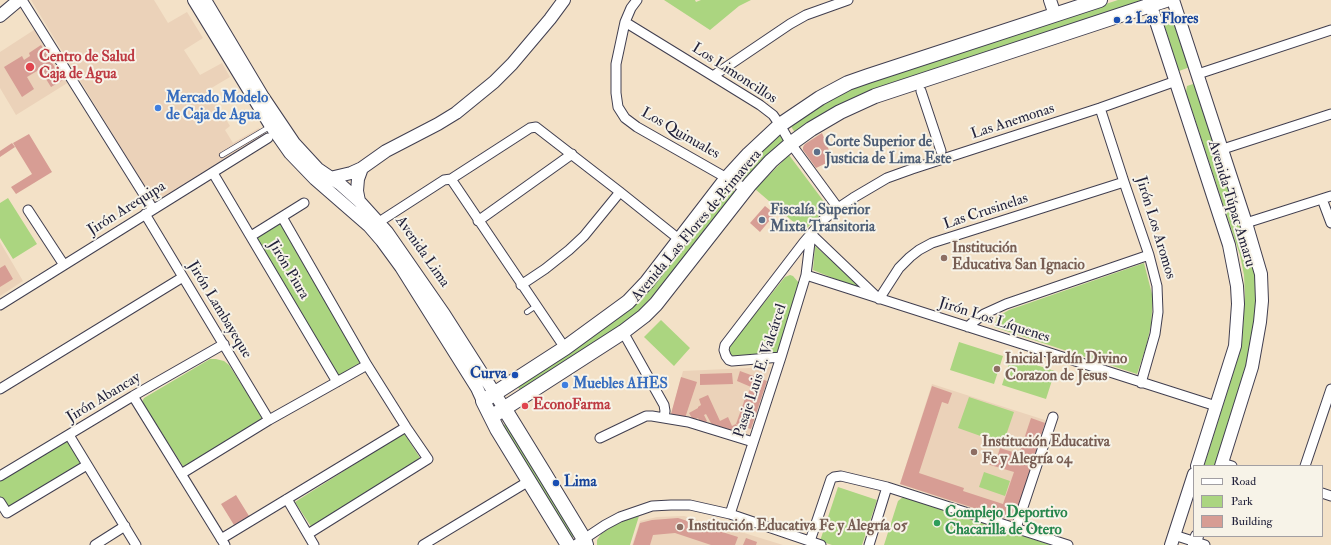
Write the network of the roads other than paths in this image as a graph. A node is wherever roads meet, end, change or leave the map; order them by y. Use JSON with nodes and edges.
{"nodes":[{"id":1,"x":18,"y":0,"type":"edge"},
{"id":2,"x":22,"y":0,"type":"edge"},
{"id":3,"x":194,"y":0,"type":"edge"},
{"id":4,"x":205,"y":0,"type":"edge"},
{"id":5,"x":556,"y":0,"type":"edge"},
{"id":6,"x":564,"y":0,"type":"edge"},
{"id":7,"x":637,"y":0,"type":"edge"},
{"id":8,"x":848,"y":0,"type":"edge"},
{"id":9,"x":1050,"y":0,"type":"edge"},
{"id":10,"x":1100,"y":0,"type":"edge"},
{"id":11,"x":1166,"y":0,"type":"edge"},
{"id":12,"x":1173,"y":0,"type":"edge"},
{"id":13,"x":1150,"y":3,"type":"edge"},
{"id":14,"x":554,"y":14,"type":"junction"},
{"id":15,"x":1055,"y":15,"type":"junction"},
{"id":16,"x":0,"y":16,"type":"edge"},
{"id":17,"x":625,"y":22,"type":"junction"},
{"id":18,"x":1331,"y":30,"type":"edge"},
{"id":19,"x":1198,"y":74,"type":"junction"},
{"id":20,"x":713,"y":76,"type":"junction"},
{"id":21,"x":1176,"y":81,"type":"junction"},
{"id":22,"x":922,"y":91,"type":"dead end"},
{"id":23,"x":1100,"y":108,"type":"junction"},
{"id":24,"x":1331,"y":114,"type":"edge"},
{"id":25,"x":780,"y":125,"type":"junction"},
{"id":26,"x":270,"y":132,"type":"junction"},
{"id":27,"x":791,"y":144,"type":"junction"},
{"id":28,"x":1223,"y":149,"type":"junction"},
{"id":29,"x":940,"y":151,"type":"dead end"},
{"id":30,"x":572,"y":154,"type":"junction"},
{"id":31,"x":222,"y":155,"type":"dead end"},
{"id":32,"x":362,"y":168,"type":"junction"},
{"id":33,"x":213,"y":173,"type":"junction"},
{"id":34,"x":330,"y":178,"type":"junction"},
{"id":35,"x":727,"y":178,"type":"junction"},
{"id":36,"x":451,"y":179,"type":"junction"},
{"id":37,"x":1124,"y":182,"type":"junction"},
{"id":38,"x":746,"y":189,"type":"junction"},
{"id":39,"x":620,"y":192,"type":"junction"},
{"id":40,"x":1327,"y":197,"type":"edge"},
{"id":41,"x":304,"y":203,"type":"dead end"},
{"id":42,"x":356,"y":206,"type":"junction"},
{"id":43,"x":838,"y":208,"type":"junction"},
{"id":44,"x":28,"y":210,"type":"dead end"},
{"id":45,"x":149,"y":212,"type":"junction"},
{"id":46,"x":282,"y":217,"type":"junction"},
{"id":47,"x":478,"y":221,"type":"junction"},
{"id":48,"x":379,"y":222,"type":"junction"},
{"id":49,"x":1246,"y":223,"type":"junction"},
{"id":50,"x":1331,"y":223,"type":"edge"},
{"id":51,"x":811,"y":234,"type":"junction"},
{"id":52,"x":251,"y":236,"type":"junction"},
{"id":53,"x":680,"y":240,"type":"junction"},
{"id":54,"x":1149,"y":255,"type":"junction"},
{"id":55,"x":64,"y":265,"type":"junction"},
{"id":56,"x":806,"y":275,"type":"junction"},
{"id":57,"x":183,"y":277,"type":"junction"},
{"id":58,"x":521,"y":285,"type":"junction"},
{"id":59,"x":879,"y":298,"type":"junction"},
{"id":60,"x":0,"y":304,"type":"edge"},
{"id":61,"x":536,"y":306,"type":"junction"},
{"id":62,"x":527,"y":312,"type":"dead end"},
{"id":63,"x":968,"y":327,"type":"junction"},
{"id":64,"x":623,"y":332,"type":"junction"},
{"id":65,"x":224,"y":344,"type":"junction"},
{"id":66,"x":565,"y":348,"type":"junction"},
{"id":67,"x":781,"y":357,"type":"junction"},
{"id":68,"x":367,"y":364,"type":"junction"},
{"id":69,"x":337,"y":382,"type":"junction"},
{"id":70,"x":1141,"y":383,"type":"junction"},
{"id":71,"x":0,"y":389,"type":"edge"},
{"id":72,"x":1331,"y":389,"type":"edge"},
{"id":73,"x":133,"y":396,"type":"junction"},
{"id":74,"x":489,"y":397,"type":"junction"},
{"id":75,"x":1216,"y":406,"type":"junction"},
{"id":76,"x":504,"y":408,"type":"junction"},
{"id":77,"x":1327,"y":414,"type":"edge"},
{"id":78,"x":491,"y":417,"type":"junction"},
{"id":79,"x":664,"y":417,"type":"junction"},
{"id":80,"x":1053,"y":417,"type":"dead end"},
{"id":81,"x":269,"y":420,"type":"junction"},
{"id":82,"x":406,"y":428,"type":"junction"},
{"id":83,"x":69,"y":435,"type":"junction"},
{"id":84,"x":600,"y":438,"type":"dead end"},
{"id":85,"x":753,"y":442,"type":"junction"},
{"id":86,"x":87,"y":465,"type":"junction"},
{"id":87,"x":1196,"y":465,"type":"edge"},
{"id":88,"x":1225,"y":465,"type":"edge"},
{"id":89,"x":1305,"y":465,"type":"edge"},
{"id":90,"x":180,"y":474,"type":"junction"},
{"id":91,"x":0,"y":476,"type":"edge"},
{"id":92,"x":1193,"y":477,"type":"edge"},
{"id":93,"x":529,"y":481,"type":"junction"},
{"id":94,"x":887,"y":487,"type":"junction"},
{"id":95,"x":287,"y":499,"type":"junction"},
{"id":96,"x":0,"y":502,"type":"edge"},
{"id":97,"x":730,"y":514,"type":"junction"},
{"id":98,"x":125,"y":526,"type":"junction"},
{"id":99,"x":1016,"y":528,"type":"junction"},
{"id":100,"x":308,"y":534,"type":"junction"},
{"id":101,"x":1173,"y":540,"type":"edge"},
{"id":102,"x":810,"y":541,"type":"junction"},
{"id":103,"x":223,"y":542,"type":"edge"},
{"id":104,"x":1198,"y":542,"type":"edge"},
{"id":105,"x":582,"y":543,"type":"edge"},
{"id":106,"x":95,"y":545,"type":"edge"},
{"id":107,"x":136,"y":545,"type":"edge"},
{"id":108,"x":314,"y":545,"type":"edge"},
{"id":109,"x":423,"y":545,"type":"edge"},
{"id":110,"x":568,"y":545,"type":"edge"},
{"id":111,"x":821,"y":545,"type":"edge"},
{"id":112,"x":869,"y":545,"type":"edge"},
{"id":113,"x":1068,"y":545,"type":"edge"}],
"edges":[{"from":1,"to":16,"type":"main road"},
{"from":2,"to":45,"type":"street","name":"Jirón Lambayeque"},
{"from":3,"to":26,"type":"main road","name":"Avenida Lima"},
{"from":4,"to":34,"type":"main road","name":"Avenida Lima"},
{"from":5,"to":14,"type":"street"},
{"from":6,"to":14,"type":"main road"},
{"from":7,"to":17,"type":"street","name":"Los Quinuales"},
{"from":8,"to":20,"type":"street"},
{"from":9,"to":15,"type":"main road"},
{"from":10,"to":15,"type":"main road","name":"Avenida Las Flores de Primavera"},
{"from":11,"to":13,"type":"main road","name":"Avenida Las Flores de Primavera"},
{"from":12,"to":19,"type":"main road","name":"Avenida Túpac Amaru"},
{"from":13,"to":21,"type":"main road","name":"Avenida Túpac Amaru"},
{"from":13,"to":27,"type":"main road","name":"Avenida Las Flores de Primavera"},
{"from":14,"to":32,"type":"main road"},
{"from":15,"to":25,"type":"main road","name":"Avenida Las Flores de Primavera"},
{"from":17,"to":20,"type":"street","name":"Los Limoncillos"},
{"from":17,"to":35,"type":"street","name":"Los Quinuales"},
{"from":18,"to":19,"type":"street"},
{"from":19,"to":28,"type":"main road","name":"Avenida Túpac Amaru"},
{"from":20,"to":25,"type":"street","name":"Los Limoncillos"},
{"from":21,"to":23,"type":"street","name":"Las Anemonas"},
{"from":21,"to":75,"type":"main road","name":"Avenida Túpac Amaru"},
{"from":22,"to":29,"type":"street"},
{"from":23,"to":37,"type":"street","name":"Jirón Los Aromos"},
{"from":23,"to":43,"type":"street","name":"Las Anemonas"},
{"from":24,"to":28,"type":"street"},
{"from":25,"to":27,"type":"street","name":"Los Limoncillos"},
{"from":25,"to":35,"type":"main road","name":"Avenida Las Flores de Primavera"},
{"from":26,"to":31,"type":"lane"},
{"from":26,"to":33,"type":"street","name":"Jirón Arequipa"},
{"from":26,"to":42,"type":"main road","name":"Avenida Lima"},
{"from":27,"to":38,"type":"main road","name":"Avenida Las Flores de Primavera"},
{"from":27,"to":43,"type":"street","name":"Los Limoncillos"},
{"from":28,"to":49,"type":"main road","name":"Avenida Túpac Amaru"},
{"from":30,"to":36,"type":"street"},
{"from":30,"to":39,"type":"street"},
{"from":30,"to":47,"type":"street"},
{"from":32,"to":34,"type":"main road"},
{"from":32,"to":42,"type":"main road"},
{"from":33,"to":45,"type":"street","name":"Jirón Arequipa"},
{"from":33,"to":52,"type":"street","name":"Jirón Piura"},
{"from":34,"to":42,"type":"main road","name":"Avenida Lima"},
{"from":35,"to":38,"type":"street","name":"Los Quinuales"},
{"from":35,"to":53,"type":"main road","name":"Avenida Las Flores de Primavera"},
{"from":36,"to":47,"type":"street"},
{"from":36,"to":48,"type":"street"},
{"from":37,"to":54,"type":"street","name":"Jirón Los Aromos"},
{"from":37,"to":59,"type":"street","name":"Las Crusinelas"},
{"from":38,"to":64,"type":"main road","name":"Avenida Las Flores de Primavera"},
{"from":39,"to":53,"type":"street"},
{"from":39,"to":58,"type":"street"},
{"from":40,"to":49,"type":"street"},
{"from":40,"to":50,"type":"street"},
{"from":41,"to":46,"type":"street"},
{"from":42,"to":48,"type":"main road","name":"Avenida Lima"},
{"from":42,"to":74,"type":"main road","name":"Avenida Lima"},
{"from":43,"to":51,"type":"street","name":"Las Anemonas"},
{"from":44,"to":55,"type":"street"},
{"from":45,"to":55,"type":"street","name":"Jirón Arequipa"},
{"from":45,"to":57,"type":"street","name":"Jirón Lambayeque"},
{"from":46,"to":52,"type":"street"},
{"from":46,"to":68,"type":"street"},
{"from":47,"to":58,"type":"street"},
{"from":48,"to":74,"type":"main road","name":"Avenida Lima"},
{"from":49,"to":88,"type":"main road","name":"Avenida Túpac Amaru"},
{"from":51,"to":56,"type":"street","name":"Pasaje Luis E. Valcárcel"},
{"from":51,"to":59,"type":"street","name":"Jirón Los Líquenes"},
{"from":51,"to":67,"type":"street","name":"Las Anemonas"},
{"from":52,"to":69,"type":"street","name":"Jirón Piura"},
{"from":53,"to":66,"type":"main road","name":"Avenida Las Flores de Primavera"},
{"from":54,"to":63,"type":"street"},
{"from":54,"to":70,"type":"street","name":"Jirón Los Aromos"},
{"from":55,"to":60,"type":"street","name":"Jirón Arequipa"},
{"from":56,"to":59,"type":"street","name":"Jirón Los Líquenes"},
{"from":56,"to":67,"type":"street","name":"Pasaje Luis E. Valcárcel"},
{"from":57,"to":65,"type":"street","name":"Jirón Lambayeque"},
{"from":57,"to":71,"type":"street"},
{"from":58,"to":61,"type":"street"},
{"from":59,"to":63,"type":"street","name":"Jirón Los Líquenes"},
{"from":61,"to":62,"type":"lane"},
{"from":61,"to":66,"type":"street"},
{"from":63,"to":70,"type":"street","name":"Jirón Los Líquenes"},
{"from":64,"to":76,"type":"main road","name":"Avenida Las Flores de Primavera"},
{"from":64,"to":79,"type":"street"},
{"from":65,"to":73,"type":"street","name":"Jirón Abancay"},
{"from":65,"to":81,"type":"street","name":"Jirón Lambayeque"},
{"from":66,"to":74,"type":"main road","name":"Avenida Las Flores de Primavera"},
{"from":67,"to":85,"type":"street","name":"Pasaje Luis E. Valcárcel"},
{"from":68,"to":69,"type":"street"},
{"from":68,"to":82,"type":"street"},
{"from":69,"to":81,"type":"street"},
{"from":70,"to":75,"type":"street","name":"Jirón Los Líquenes"},
{"from":72,"to":77,"type":"street"},
{"from":73,"to":83,"type":"street","name":"Jirón Abancay"},
{"from":73,"to":90,"type":"street"},
{"from":74,"to":76,"type":"main road","name":"Avenida Lima"},
{"from":74,"to":78,"type":"main road","name":"Avenida Lima"},
{"from":75,"to":87,"type":"main road","name":"Avenida Túpac Amaru"},
{"from":76,"to":78,"type":"main road","name":"Avenida Las Flores de Primavera"},
{"from":76,"to":105,"type":"main road","name":"Avenida Lima"},
{"from":77,"to":89,"type":"street"},
{"from":78,"to":93,"type":"main road","name":"Avenida Lima"},
{"from":79,"to":84,"type":"street"},
{"from":79,"to":85,"type":"street"},
{"from":80,"to":99,"type":"street"},
{"from":81,"to":90,"type":"street"},
{"from":82,"to":95,"type":"street"},
{"from":82,"to":100,"type":"street"},
{"from":83,"to":86,"type":"street"},
{"from":83,"to":91,"type":"street","name":"Jirón Abancay"},
{"from":85,"to":97,"type":"street","name":"Pasaje Luis E. Valcárcel"},
{"from":86,"to":96,"type":"street"},
{"from":86,"to":98,"type":"street"},
{"from":90,"to":103,"type":"street"},
{"from":92,"to":101,"type":"main road"},
{"from":93,"to":109,"type":"street"},
{"from":93,"to":110,"type":"main road","name":"Avenida Lima"},
{"from":94,"to":99,"type":"street"},
{"from":94,"to":102,"type":"street"},
{"from":94,"to":112,"type":"street"},
{"from":95,"to":100,"type":"street"},
{"from":95,"to":103,"type":"street"},
{"from":97,"to":102,"type":"street"},
{"from":97,"to":105,"type":"street"},
{"from":98,"to":106,"type":"street"},
{"from":98,"to":107,"type":"street"},
{"from":99,"to":113,"type":"street"},
{"from":100,"to":108,"type":"street"},
{"from":101,"to":104,"type":"street"},
{"from":102,"to":111,"type":"street"}]}
